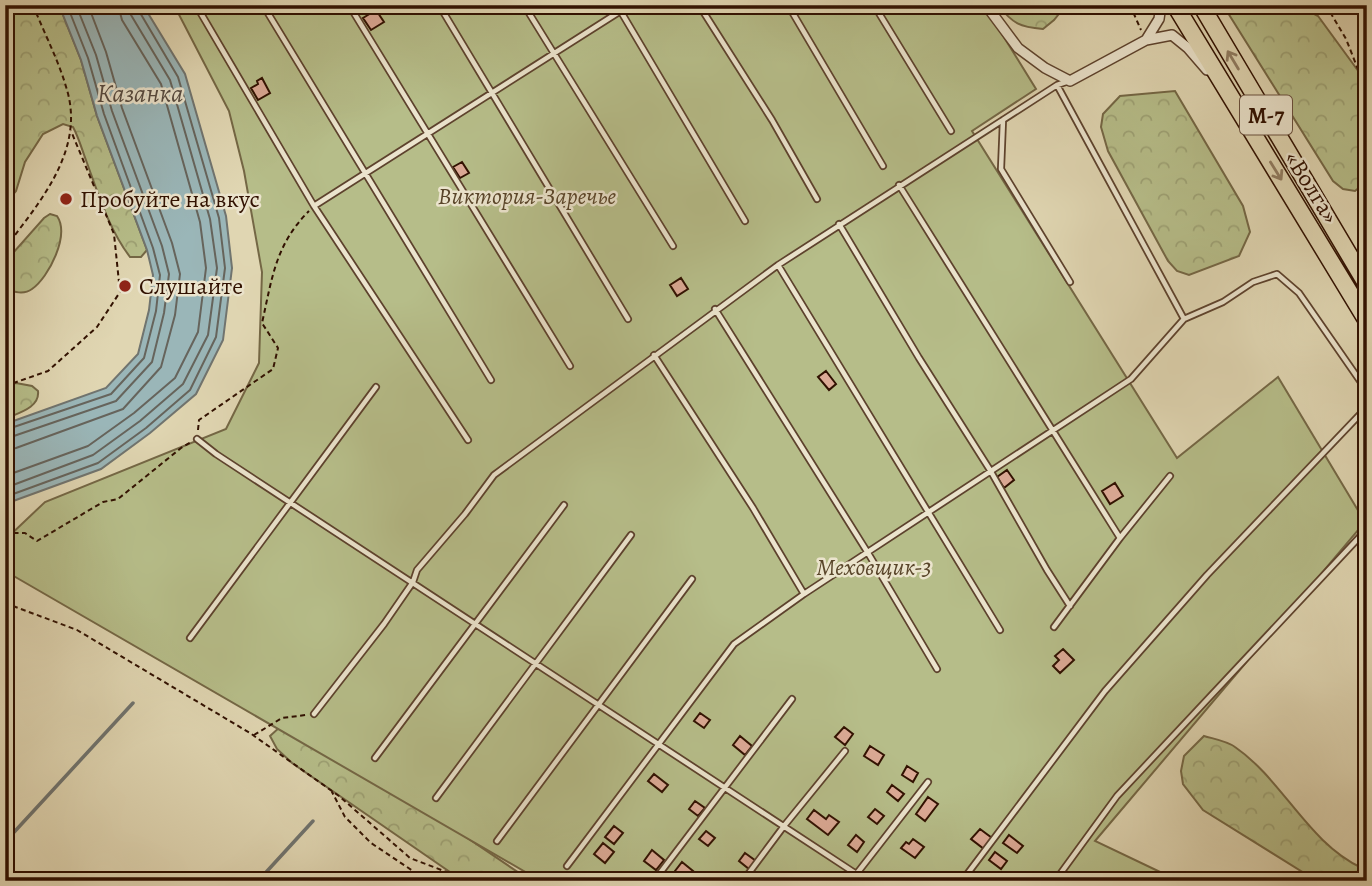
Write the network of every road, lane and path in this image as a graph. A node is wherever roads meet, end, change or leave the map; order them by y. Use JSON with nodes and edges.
{"nodes":[{"id":1,"x":33,"y":5,"type":"edge"},
{"id":2,"x":196,"y":5,"type":"edge"},
{"id":3,"x":263,"y":5,"type":"edge"},
{"id":4,"x":349,"y":5,"type":"edge"},
{"id":5,"x":439,"y":5,"type":"edge"},
{"id":6,"x":524,"y":5,"type":"edge"},
{"id":7,"x":617,"y":5,"type":"edge"},
{"id":8,"x":631,"y":5,"type":"edge"},
{"id":9,"x":699,"y":5,"type":"edge"},
{"id":10,"x":788,"y":5,"type":"edge"},
{"id":11,"x":874,"y":5,"type":"edge"},
{"id":12,"x":986,"y":5,"type":"edge"},
{"id":13,"x":1130,"y":5,"type":"edge"},
{"id":14,"x":1161,"y":5,"type":"edge"},
{"id":15,"x":1175,"y":5,"type":"edge"},
{"id":16,"x":1201,"y":5,"type":"edge"},
{"id":17,"x":1326,"y":5,"type":"edge"},
{"id":18,"x":621,"y":11,"type":"junction"},
{"id":19,"x":1146,"y":40,"type":"junction"},
{"id":20,"x":554,"y":54,"type":"junction"},
{"id":21,"x":1070,"y":81,"type":"junction"},
{"id":22,"x":1057,"y":85,"type":"junction"},
{"id":23,"x":493,"y":92,"type":"junction"},
{"id":24,"x":1367,"y":92,"type":"edge"},
{"id":25,"x":1226,"y":93,"type":"junction"},
{"id":26,"x":1003,"y":119,"type":"junction"},
{"id":27,"x":71,"y":131,"type":"junction"},
{"id":28,"x":951,"y":131,"type":"dead end"},
{"id":29,"x":428,"y":134,"type":"junction"},
{"id":30,"x":883,"y":166,"type":"dead end"},
{"id":31,"x":366,"y":173,"type":"junction"},
{"id":32,"x":899,"y":185,"type":"junction"},
{"id":33,"x":817,"y":199,"type":"dead end"},
{"id":34,"x":314,"y":206,"type":"junction"},
{"id":35,"x":745,"y":221,"type":"dead end"},
{"id":36,"x":839,"y":223,"type":"junction"},
{"id":37,"x":673,"y":246,"type":"dead end"},
{"id":38,"x":5,"y":248,"type":"edge"},
{"id":39,"x":778,"y":265,"type":"junction"},
{"id":40,"x":1070,"y":282,"type":"dead end"},
{"id":41,"x":1367,"y":285,"type":"edge"},
{"id":42,"x":715,"y":309,"type":"junction"},
{"id":43,"x":628,"y":319,"type":"dead end"},
{"id":44,"x":1184,"y":319,"type":"junction"},
{"id":45,"x":1367,"y":321,"type":"edge"},
{"id":46,"x":654,"y":355,"type":"junction"},
{"id":47,"x":570,"y":366,"type":"dead end"},
{"id":48,"x":491,"y":380,"type":"dead end"},
{"id":49,"x":5,"y":386,"type":"edge"},
{"id":50,"x":376,"y":387,"type":"dead end"},
{"id":51,"x":1367,"y":391,"type":"edge"},
{"id":52,"x":1367,"y":407,"type":"edge"},
{"id":53,"x":1052,"y":432,"type":"junction"},
{"id":54,"x":197,"y":439,"type":"junction"},
{"id":55,"x":468,"y":440,"type":"dead end"},
{"id":56,"x":990,"y":470,"type":"junction"},
{"id":57,"x":1170,"y":476,"type":"dead end"},
{"id":58,"x":292,"y":503,"type":"junction"},
{"id":59,"x":564,"y":505,"type":"dead end"},
{"id":60,"x":930,"y":512,"type":"junction"},
{"id":61,"x":1367,"y":529,"type":"edge"},
{"id":62,"x":5,"y":533,"type":"edge"},
{"id":63,"x":631,"y":536,"type":"dead end"},
{"id":64,"x":1120,"y":538,"type":"junction"},
{"id":65,"x":868,"y":553,"type":"junction"},
{"id":66,"x":692,"y":579,"type":"dead end"},
{"id":67,"x":412,"y":582,"type":"junction"},
{"id":68,"x":804,"y":594,"type":"junction"},
{"id":69,"x":5,"y":603,"type":"edge"},
{"id":70,"x":1070,"y":606,"type":"junction"},
{"id":71,"x":476,"y":624,"type":"junction"},
{"id":72,"x":1054,"y":627,"type":"dead end"},
{"id":73,"x":1000,"y":630,"type":"dead end"},
{"id":74,"x":190,"y":638,"type":"dead end"},
{"id":75,"x":537,"y":663,"type":"junction"},
{"id":76,"x":937,"y":669,"type":"dead end"},
{"id":77,"x":792,"y":699,"type":"dead end"},
{"id":78,"x":599,"y":704,"type":"junction"},
{"id":79,"x":314,"y":714,"type":"joint"},
{"id":80,"x":254,"y":735,"type":"junction"},
{"id":81,"x":659,"y":743,"type":"junction"},
{"id":82,"x":845,"y":751,"type":"dead end"},
{"id":83,"x":375,"y":758,"type":"dead end"},
{"id":84,"x":928,"y":782,"type":"dead end"},
{"id":85,"x":726,"y":787,"type":"junction"},
{"id":86,"x":331,"y":790,"type":"junction"},
{"id":87,"x":436,"y":798,"type":"dead end"},
{"id":88,"x":784,"y":826,"type":"junction"},
{"id":89,"x":497,"y":841,"type":"dead end"},
{"id":90,"x":566,"y":866,"type":"joint"},
{"id":91,"x":856,"y":874,"type":"junction"},
{"id":92,"x":428,"y":881,"type":"edge"},
{"id":93,"x":470,"y":881,"type":"edge"},
{"id":94,"x":548,"y":881,"type":"edge"},
{"id":95,"x":654,"y":881,"type":"edge"},
{"id":96,"x":743,"y":881,"type":"edge"},
{"id":97,"x":851,"y":881,"type":"edge"},
{"id":98,"x":867,"y":881,"type":"edge"},
{"id":99,"x":962,"y":881,"type":"edge"},
{"id":100,"x":1055,"y":881,"type":"edge"},
{"id":101,"x":1085,"y":881,"type":"edge"},
{"id":102,"x":1126,"y":881,"type":"edge"}],
"edges":[{"from":1,"to":27,"type":"path"},
{"from":2,"to":34,"type":"lane"},
{"from":3,"to":31,"type":"lane"},
{"from":4,"to":29,"type":"lane"},
{"from":5,"to":23,"type":"lane"},
{"from":6,"to":20,"type":"lane"},
{"from":7,"to":18,"type":"lane"},
{"from":8,"to":18,"type":"lane"},
{"from":9,"to":33,"type":"lane"},
{"from":10,"to":30,"type":"lane"},
{"from":11,"to":28,"type":"lane"},
{"from":12,"to":21,"type":"street"},
{"from":13,"to":19,"type":"path"},
{"from":14,"to":19,"type":"street"},
{"from":15,"to":25,"type":"highway","name":"«Волга»","number":"М-7"},
{"from":41,"to":16,"type":"highway","name":"«Волга»","number":"М-7","one_way":true},
{"from":17,"to":24,"type":"path"},
{"from":18,"to":20,"type":"lane"},
{"from":18,"to":35,"type":"lane"},
{"from":19,"to":21,"type":"street"},
{"from":19,"to":25,"type":"street"},
{"from":20,"to":23,"type":"lane"},
{"from":20,"to":37,"type":"lane"},
{"from":21,"to":22,"type":"lane"},
{"from":22,"to":26,"type":"lane"},
{"from":22,"to":44,"type":"lane"},
{"from":23,"to":29,"type":"lane"},
{"from":23,"to":43,"type":"lane"},
{"from":25,"to":45,"type":"highway","name":"«Волга»","number":"М-7","one_way":true},
{"from":26,"to":32,"type":"lane"},
{"from":26,"to":40,"type":"lane"},
{"from":27,"to":38,"type":"path"},
{"from":27,"to":49,"type":"path"},
{"from":29,"to":31,"type":"lane"},
{"from":29,"to":47,"type":"lane"},
{"from":31,"to":34,"type":"lane"},
{"from":31,"to":48,"type":"lane"},
{"from":32,"to":36,"type":"lane"},
{"from":32,"to":53,"type":"lane"},
{"from":34,"to":54,"type":"path"},
{"from":34,"to":55,"type":"lane"},
{"from":36,"to":39,"type":"lane"},
{"from":36,"to":56,"type":"lane"},
{"from":39,"to":42,"type":"lane"},
{"from":39,"to":60,"type":"lane"},
{"from":42,"to":46,"type":"lane"},
{"from":42,"to":65,"type":"lane"},
{"from":44,"to":51,"type":"lane"},
{"from":44,"to":53,"type":"lane"},
{"from":46,"to":67,"type":"lane"},
{"from":46,"to":68,"type":"lane"},
{"from":50,"to":58,"type":"lane"},
{"from":52,"to":99,"type":"lane"},
{"from":53,"to":56,"type":"lane"},
{"from":53,"to":64,"type":"lane"},
{"from":54,"to":58,"type":"lane"},
{"from":54,"to":62,"type":"path"},
{"from":56,"to":60,"type":"lane"},
{"from":56,"to":70,"type":"lane"},
{"from":57,"to":64,"type":"lane"},
{"from":58,"to":67,"type":"lane"},
{"from":58,"to":74,"type":"lane"},
{"from":59,"to":71,"type":"lane"},
{"from":60,"to":65,"type":"lane"},
{"from":60,"to":73,"type":"lane"},
{"from":61,"to":100,"type":"lane"},
{"from":63,"to":75,"type":"lane"},
{"from":64,"to":70,"type":"lane"},
{"from":65,"to":68,"type":"lane"},
{"from":65,"to":76,"type":"lane"},
{"from":66,"to":78,"type":"lane"},
{"from":67,"to":71,"type":"lane"},
{"from":67,"to":79,"type":"lane"},
{"from":68,"to":81,"type":"lane"},
{"from":69,"to":80,"type":"path"},
{"from":70,"to":72,"type":"lane"},
{"from":71,"to":75,"type":"lane"},
{"from":71,"to":83,"type":"lane"},
{"from":75,"to":78,"type":"lane"},
{"from":75,"to":87,"type":"lane"},
{"from":77,"to":85,"type":"lane"},
{"from":78,"to":81,"type":"lane"},
{"from":78,"to":89,"type":"lane"},
{"from":79,"to":80,"type":"path"},
{"from":80,"to":86,"type":"path"},
{"from":81,"to":85,"type":"lane"},
{"from":81,"to":90,"type":"lane"},
{"from":82,"to":88,"type":"lane"},
{"from":84,"to":91,"type":"lane"},
{"from":85,"to":88,"type":"lane"},
{"from":85,"to":95,"type":"lane"},
{"from":86,"to":92,"type":"path"},
{"from":86,"to":93,"type":"path"},
{"from":88,"to":91,"type":"lane"},
{"from":88,"to":96,"type":"lane"},
{"from":90,"to":94,"type":"path"},
{"from":91,"to":97,"type":"lane"},
{"from":91,"to":98,"type":"lane"},
{"from":101,"to":102,"type":"lane"}]}
